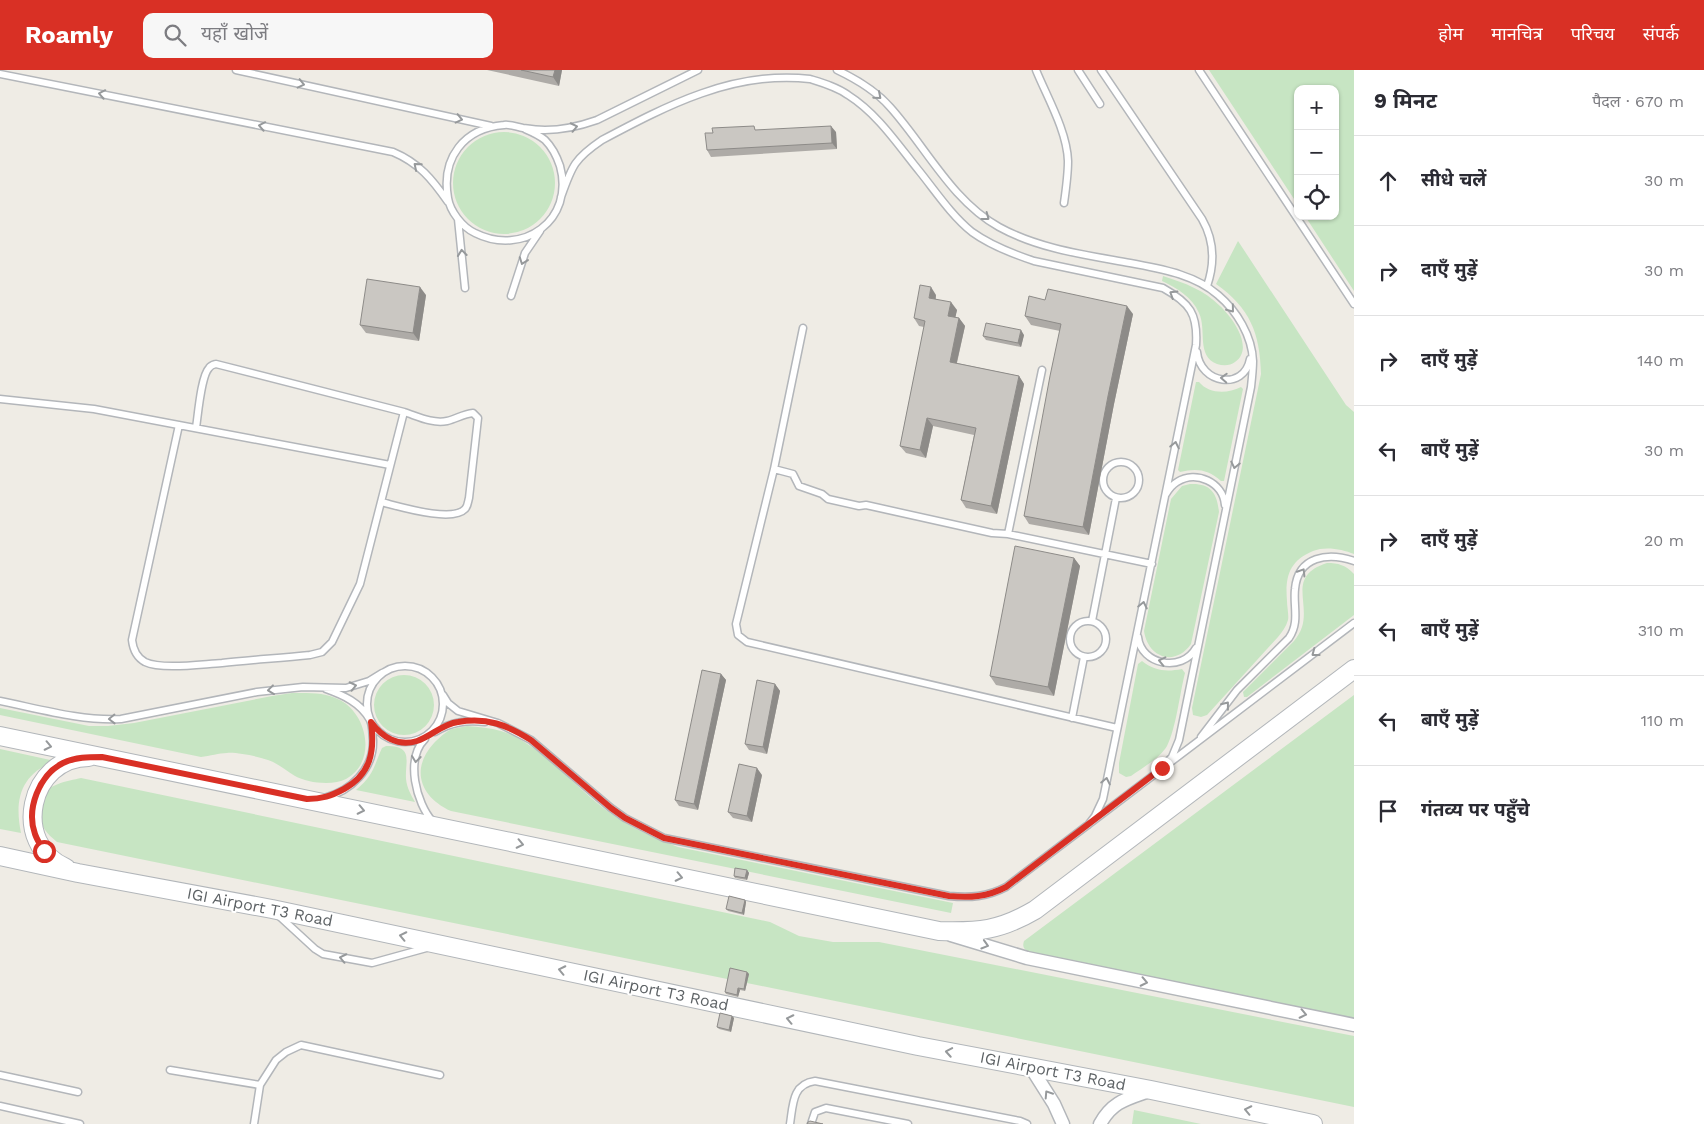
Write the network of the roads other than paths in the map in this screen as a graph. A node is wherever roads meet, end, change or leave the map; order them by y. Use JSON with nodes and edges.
{"nodes":[{"id":1,"x":236,"y":70,"type":"edge"},
{"id":2,"x":698,"y":70,"type":"edge"},
{"id":3,"x":838,"y":70,"type":"edge"},
{"id":4,"x":1036,"y":70,"type":"edge"},
{"id":5,"x":1078,"y":70,"type":"edge"},
{"id":6,"x":1101,"y":70,"type":"edge"},
{"id":7,"x":1200,"y":70,"type":"edge"},
{"id":8,"x":0,"y":74,"type":"edge"},
{"id":9,"x":1100,"y":104,"type":"dead end"},
{"id":10,"x":492,"y":127,"type":"junction"},
{"id":11,"x":525,"y":128,"type":"junction"},
{"id":12,"x":561,"y":197,"type":"junction"},
{"id":13,"x":449,"y":203,"type":"junction"},
{"id":14,"x":1064,"y":203,"type":"dead end"},
{"id":15,"x":458,"y":219,"type":"junction"},
{"id":16,"x":542,"y":228,"type":"junction"},
{"id":17,"x":1207,"y":286,"type":"junction"},
{"id":18,"x":464,"y":288,"type":"dead end"},
{"id":19,"x":511,"y":296,"type":"dead end"},
{"id":20,"x":1354,"y":304,"type":"edge"},
{"id":21,"x":803,"y":328,"type":"dead end"},
{"id":22,"x":1196,"y":346,"type":"junction"},
{"id":23,"x":1251,"y":348,"type":"junction"},
{"id":24,"x":1042,"y":370,"type":"dead end"},
{"id":25,"x":0,"y":399,"type":"edge"},
{"id":26,"x":404,"y":412,"type":"junction"},
{"id":27,"x":179,"y":425,"type":"junction"},
{"id":28,"x":196,"y":428,"type":"junction"},
{"id":29,"x":390,"y":465,"type":"junction"},
{"id":30,"x":774,"y":469,"type":"junction"},
{"id":31,"x":1165,"y":495,"type":"junction"},
{"id":32,"x":1116,"y":498,"type":"junction"},
{"id":33,"x":381,"y":502,"type":"junction"},
{"id":34,"x":1226,"y":509,"type":"junction"},
{"id":35,"x":1008,"y":534,"type":"junction"},
{"id":36,"x":1105,"y":554,"type":"junction"},
{"id":37,"x":1352,"y":562,"type":"edge"},
{"id":38,"x":1152,"y":564,"type":"junction"},
{"id":39,"x":1092,"y":621,"type":"junction"},
{"id":40,"x":1354,"y":623,"type":"edge"},
{"id":41,"x":1138,"y":631,"type":"junction"},
{"id":42,"x":1198,"y":645,"type":"junction"},
{"id":43,"x":1084,"y":657,"type":"junction"},
{"id":44,"x":1353,"y":670,"type":"edge"},
{"id":45,"x":382,"y":673,"type":"junction"},
{"id":46,"x":320,"y":688,"type":"junction"},
{"id":47,"x":443,"y":695,"type":"junction"},
{"id":48,"x":0,"y":701,"type":"edge"},
{"id":49,"x":1072,"y":718,"type":"junction"},
{"id":50,"x":371,"y":722,"type":"junction"},
{"id":51,"x":498,"y":723,"type":"junction"},
{"id":52,"x":1117,"y":728,"type":"junction"},
{"id":53,"x":428,"y":735,"type":"junction"},
{"id":54,"x":0,"y":736,"type":"edge"},
{"id":55,"x":1196,"y":744,"type":"junction"},
{"id":56,"x":102,"y":757,"type":"junction"},
{"id":57,"x":1162,"y":768,"type":"junction"},
{"id":58,"x":307,"y":799,"type":"junction"},
{"id":59,"x":1088,"y":825,"type":"junction"},
{"id":60,"x":444,"y":828,"type":"junction"},
{"id":61,"x":0,"y":856,"type":"edge"},
{"id":62,"x":78,"y":873,"type":"junction"},
{"id":63,"x":272,"y":909,"type":"junction"},
{"id":64,"x":939,"y":931,"type":"junction"},
{"id":65,"x":441,"y":944,"type":"junction"},
{"id":66,"x":1354,"y":1024,"type":"edge"},
{"id":67,"x":1030,"y":1066,"type":"junction"},
{"id":68,"x":170,"y":1070,"type":"dead end"},
{"id":69,"x":0,"y":1075,"type":"edge"},
{"id":70,"x":440,"y":1075,"type":"dead end"},
{"id":71,"x":260,"y":1084,"type":"junction"},
{"id":72,"x":1151,"y":1090,"type":"junction"},
{"id":73,"x":78,"y":1092,"type":"dead end"},
{"id":74,"x":0,"y":1106,"type":"edge"},
{"id":75,"x":80,"y":1124,"type":"edge"},
{"id":76,"x":254,"y":1124,"type":"edge"},
{"id":77,"x":790,"y":1124,"type":"edge"},
{"id":78,"x":811,"y":1124,"type":"edge"},
{"id":79,"x":908,"y":1124,"type":"edge"},
{"id":80,"x":1027,"y":1124,"type":"edge"},
{"id":81,"x":1063,"y":1124,"type":"edge"},
{"id":82,"x":1100,"y":1124,"type":"edge"},
{"id":83,"x":1313,"y":1124,"type":"edge"}],
"edges":[{"from":1,"to":10,"type":"lane","one_way":true},
{"from":11,"to":2,"type":"lane","one_way":true},
{"from":3,"to":17,"type":"lane","one_way":true},
{"from":4,"to":14,"type":"lane"},
{"from":5,"to":9,"type":"lane"},
{"from":6,"to":17,"type":"lane"},
{"from":7,"to":20,"type":"lane"},
{"from":13,"to":8,"type":"lane","one_way":true},
{"from":10,"to":11,"type":"lane"},
{"from":10,"to":13,"type":"lane"},
{"from":11,"to":12,"type":"lane"},
{"from":12,"to":16,"type":"lane"},
{"from":22,"to":12,"type":"lane","one_way":true},
{"from":13,"to":15,"type":"lane"},
{"from":15,"to":16,"type":"lane"},
{"from":18,"to":15,"type":"lane","one_way":true},
{"from":16,"to":19,"type":"lane","one_way":true},
{"from":17,"to":23,"type":"lane","one_way":true},
{"from":21,"to":30,"type":"lane"},
{"from":23,"to":22,"type":"lane","one_way":true},
{"from":31,"to":22,"type":"lane","one_way":true},
{"from":23,"to":34,"type":"lane","one_way":true},
{"from":24,"to":35,"type":"lane"},
{"from":25,"to":27,"type":"lane"},
{"from":26,"to":28,"type":"lane"},
{"from":26,"to":29,"type":"lane"},
{"from":26,"to":33,"type":"lane"},
{"from":27,"to":28,"type":"lane"},
{"from":27,"to":33,"type":"lane"},
{"from":28,"to":29,"type":"lane"},
{"from":29,"to":33,"type":"lane"},
{"from":30,"to":35,"type":"lane"},
{"from":30,"to":49,"type":"lane"},
{"from":31,"to":34,"type":"lane"},
{"from":31,"to":38,"type":"lane"},
{"from":32,"to":32,"type":"lane"},
{"from":32,"to":36,"type":"lane"},
{"from":34,"to":42,"type":"lane"},
{"from":35,"to":36,"type":"lane"},
{"from":36,"to":38,"type":"lane"},
{"from":36,"to":39,"type":"lane"},
{"from":55,"to":37,"type":"lane","one_way":true},
{"from":41,"to":38,"type":"lane","one_way":true},
{"from":39,"to":43,"type":"lane"},
{"from":39,"to":43,"type":"lane"},
{"from":40,"to":55,"type":"lane","one_way":true},
{"from":42,"to":41,"type":"lane","one_way":true},
{"from":41,"to":52,"type":"lane"},
{"from":42,"to":57,"type":"lane"},
{"from":43,"to":49,"type":"lane"},
{"from":44,"to":64,"type":"main road"},
{"from":46,"to":45,"type":"lane","one_way":true},
{"from":45,"to":47,"type":"lane"},
{"from":45,"to":50,"type":"lane"},
{"from":46,"to":48,"type":"lane","one_way":true},
{"from":46,"to":50,"type":"lane"},
{"from":47,"to":51,"type":"lane"},
{"from":47,"to":53,"type":"lane"},
{"from":49,"to":52,"type":"lane"},
{"from":50,"to":53,"type":"lane"},
{"from":50,"to":58,"type":"lane"},
{"from":51,"to":53,"type":"lane"},
{"from":51,"to":59,"type":"lane"},
{"from":59,"to":52,"type":"lane","one_way":true},
{"from":53,"to":60,"type":"lane","one_way":true},
{"from":54,"to":56,"type":"main road","one_way":true},
{"from":55,"to":57,"type":"lane"},
{"from":56,"to":58,"type":"main road"},
{"from":56,"to":62,"type":"main road"},
{"from":57,"to":59,"type":"lane"},
{"from":58,"to":60,"type":"main road","one_way":true},
{"from":60,"to":64,"type":"main road","one_way":true},
{"from":61,"to":62,"type":"main road","name":"IGI Airport T3 Road"},
{"from":62,"to":63,"type":"main road","name":"IGI Airport T3 Road"},
{"from":65,"to":63,"type":"main road","name":"IGI Airport T3 Road","one_way":true},
{"from":65,"to":63,"type":"lane","one_way":true},
{"from":64,"to":66,"type":"street","one_way":true},
{"from":67,"to":65,"type":"main road","name":"IGI Airport T3 Road","one_way":true},
{"from":67,"to":72,"type":"main road","name":"IGI Airport T3 Road"},
{"from":81,"to":67,"type":"street","one_way":true},
{"from":68,"to":71,"type":"lane"},
{"from":69,"to":73,"type":"lane"},
{"from":70,"to":71,"type":"lane"},
{"from":71,"to":76,"type":"lane"},
{"from":72,"to":82,"type":"street"},
{"from":83,"to":72,"type":"main road","name":"IGI Airport T3 Road","one_way":true},
{"from":74,"to":75,"type":"lane"},
{"from":77,"to":80,"type":"lane"},
{"from":78,"to":79,"type":"lane"}]}
